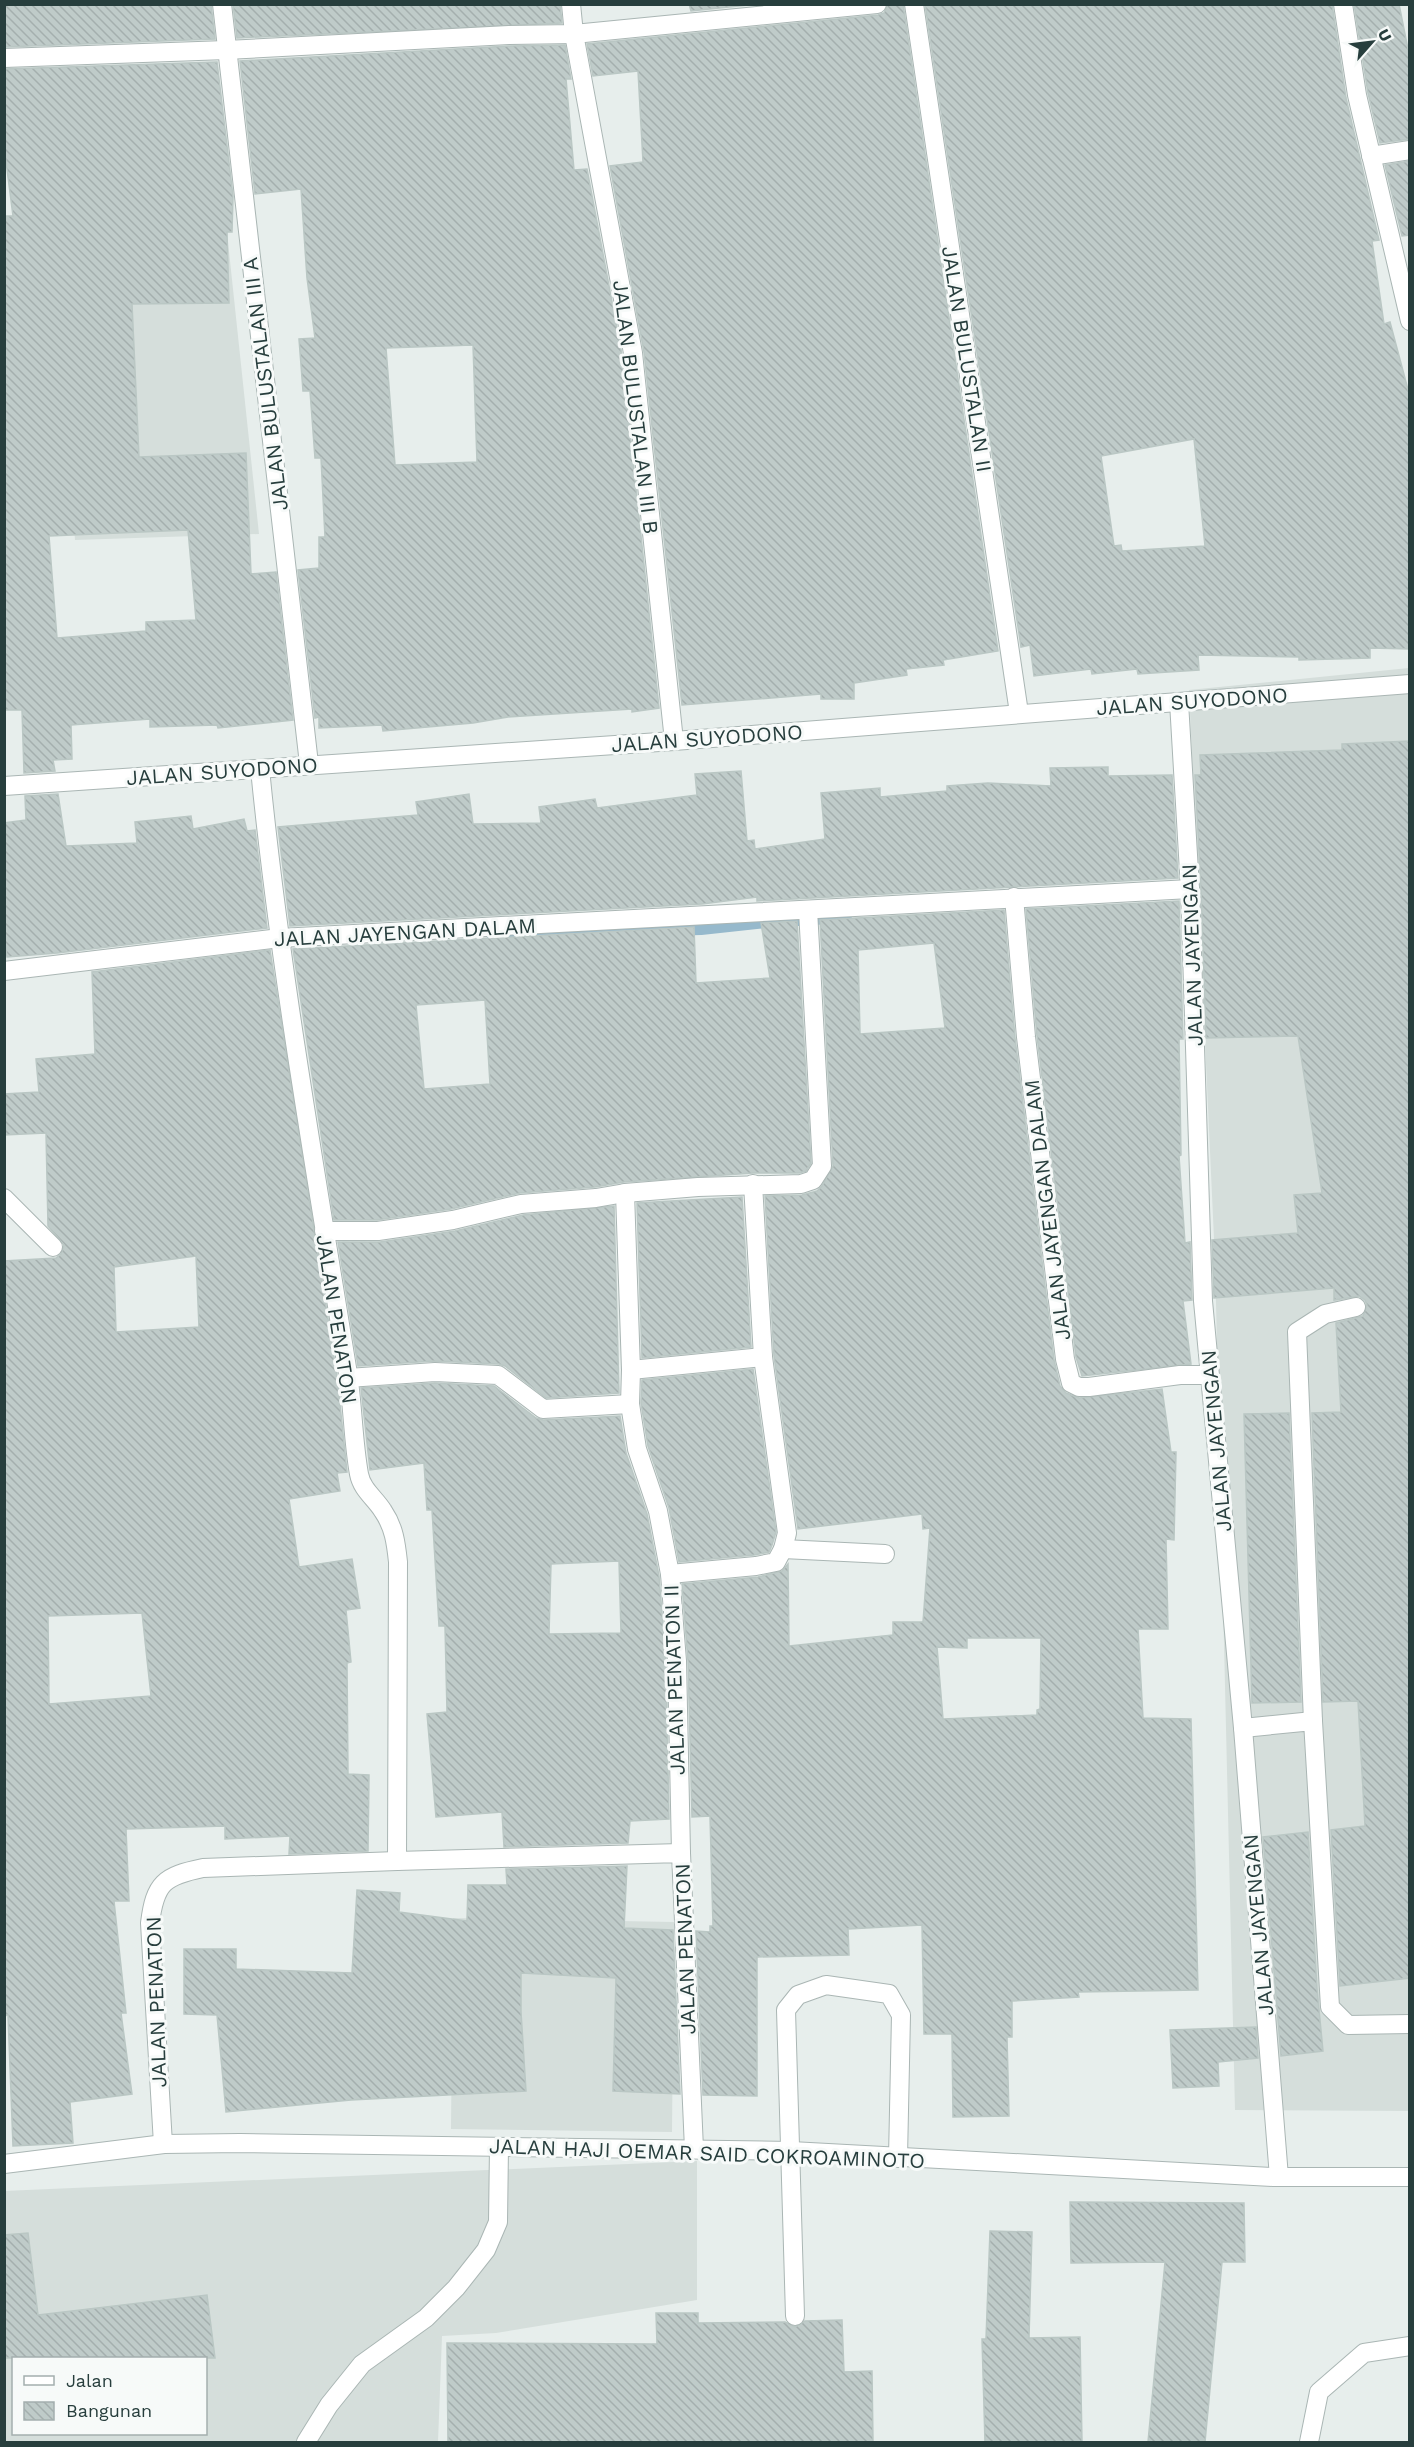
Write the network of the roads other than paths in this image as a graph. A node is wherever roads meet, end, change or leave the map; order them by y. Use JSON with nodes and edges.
{"nodes":[{"id":1,"x":222,"y":4,"type":"edge"},
{"id":2,"x":571,"y":4,"type":"edge"},
{"id":3,"x":877,"y":4,"type":"edge"},
{"id":4,"x":914,"y":4,"type":"edge"},
{"id":5,"x":1343,"y":4,"type":"edge"},
{"id":6,"x":574,"y":34,"type":"junction"},
{"id":7,"x":226,"y":50,"type":"junction"},
{"id":8,"x":4,"y":58,"type":"edge"},
{"id":9,"x":1410,"y":150,"type":"edge"},
{"id":10,"x":1371,"y":156,"type":"junction"},
{"id":11,"x":1410,"y":321,"type":"edge"},
{"id":12,"x":1410,"y":684,"type":"edge"},
{"id":13,"x":1179,"y":702,"type":"junction"},
{"id":14,"x":1019,"y":713,"type":"junction"},
{"id":15,"x":674,"y":741,"type":"junction"},
{"id":16,"x":309,"y":764,"type":"junction"},
{"id":17,"x":260,"y":769,"type":"junction"},
{"id":18,"x":4,"y":786,"type":"edge"},
{"id":19,"x":1190,"y":888,"type":"junction"},
{"id":20,"x":1014,"y":900,"type":"junction"},
{"id":21,"x":807,"y":916,"type":"junction"},
{"id":22,"x":280,"y":940,"type":"junction"},
{"id":23,"x":4,"y":971,"type":"edge"},
{"id":24,"x":753,"y":1184,"type":"junction"},
{"id":25,"x":625,"y":1193,"type":"junction"},
{"id":26,"x":4,"y":1198,"type":"edge"},
{"id":27,"x":324,"y":1231,"type":"junction"},
{"id":28,"x":53,"y":1247,"type":"dead end"},
{"id":29,"x":1356,"y":1307,"type":"dead end"},
{"id":30,"x":763,"y":1357,"type":"junction"},
{"id":31,"x":631,"y":1370,"type":"junction"},
{"id":32,"x":1209,"y":1375,"type":"junction"},
{"id":33,"x":348,"y":1378,"type":"junction"},
{"id":34,"x":630,"y":1404,"type":"junction"},
{"id":35,"x":783,"y":1549,"type":"junction"},
{"id":36,"x":885,"y":1554,"type":"dead end"},
{"id":37,"x":670,"y":1574,"type":"junction"},
{"id":38,"x":1313,"y":1721,"type":"junction"},
{"id":39,"x":1243,"y":1728,"type":"junction"},
{"id":40,"x":681,"y":1852,"type":"junction"},
{"id":41,"x":397,"y":1861,"type":"junction"},
{"id":42,"x":1410,"y":2024,"type":"edge"},
{"id":43,"x":163,"y":2144,"type":"junction"},
{"id":44,"x":500,"y":2147,"type":"junction"},
{"id":45,"x":694,"y":2149,"type":"junction"},
{"id":46,"x":790,"y":2151,"type":"junction"},
{"id":47,"x":898,"y":2158,"type":"junction"},
{"id":48,"x":4,"y":2164,"type":"edge"},
{"id":49,"x":1410,"y":2177,"type":"edge"},
{"id":50,"x":1279,"y":2178,"type":"junction"},
{"id":51,"x":795,"y":2316,"type":"dead end"},
{"id":52,"x":1410,"y":2346,"type":"edge"},
{"id":53,"x":306,"y":2442,"type":"edge"},
{"id":54,"x":1309,"y":2442,"type":"edge"}],
"edges":[{"from":1,"to":7,"type":"street","name":"JALAN BULUSTALAN III A"},
{"from":2,"to":6,"type":"street","name":"JALAN BULUSTALAN III B"},
{"from":3,"to":6,"type":"street"},
{"from":4,"to":14,"type":"street","name":"JALAN BULUSTALAN II"},
{"from":5,"to":10,"type":"street"},
{"from":6,"to":7,"type":"street"},
{"from":6,"to":15,"type":"street","name":"JALAN BULUSTALAN III B"},
{"from":7,"to":8,"type":"street"},
{"from":7,"to":16,"type":"street","name":"JALAN BULUSTALAN III A"},
{"from":9,"to":10,"type":"street"},
{"from":10,"to":11,"type":"street"},
{"from":12,"to":13,"type":"street","name":"JALAN SUYODONO"},
{"from":13,"to":14,"type":"street","name":"JALAN SUYODONO"},
{"from":13,"to":19,"type":"street","name":"JALAN JAYENGAN"},
{"from":14,"to":15,"type":"street","name":"JALAN SUYODONO"},
{"from":15,"to":16,"type":"street","name":"JALAN SUYODONO"},
{"from":16,"to":17,"type":"street","name":"JALAN SUYODONO"},
{"from":17,"to":18,"type":"street","name":"JALAN SUYODONO"},
{"from":17,"to":22,"type":"street","name":"JALAN PENATON"},
{"from":19,"to":20,"type":"street","name":"JALAN JAYENGAN DALAM"},
{"from":19,"to":32,"type":"street","name":"JALAN JAYENGAN"},
{"from":20,"to":21,"type":"street","name":"JALAN JAYENGAN DALAM"},
{"from":20,"to":32,"type":"street","name":"JALAN JAYENGAN DALAM"},
{"from":21,"to":22,"type":"street","name":"JALAN JAYENGAN DALAM"},
{"from":21,"to":24,"type":"street"},
{"from":22,"to":23,"type":"street","name":"JALAN JAYENGAN DALAM"},
{"from":22,"to":27,"type":"street","name":"JALAN PENATON"},
{"from":24,"to":25,"type":"street"},
{"from":24,"to":30,"type":"street"},
{"from":25,"to":27,"type":"street"},
{"from":25,"to":31,"type":"street"},
{"from":26,"to":28,"type":"street"},
{"from":27,"to":33,"type":"street","name":"JALAN PENATON"},
{"from":29,"to":38,"type":"street"},
{"from":30,"to":31,"type":"street"},
{"from":30,"to":35,"type":"street"},
{"from":31,"to":34,"type":"street"},
{"from":32,"to":39,"type":"street","name":"JALAN JAYENGAN"},
{"from":33,"to":34,"type":"street"},
{"from":33,"to":41,"type":"street","name":"JALAN PENATON"},
{"from":34,"to":37,"type":"street","name":"JALAN PENATON II"},
{"from":35,"to":36,"type":"street"},
{"from":35,"to":37,"type":"street"},
{"from":37,"to":40,"type":"street","name":"JALAN PENATON II"},
{"from":38,"to":39,"type":"street"},
{"from":38,"to":42,"type":"street"},
{"from":39,"to":50,"type":"street","name":"JALAN JAYENGAN"},
{"from":40,"to":41,"type":"street","name":"JALAN PENATON"},
{"from":40,"to":45,"type":"street","name":"JALAN PENATON"},
{"from":41,"to":43,"type":"street","name":"JALAN PENATON"},
{"from":43,"to":44,"type":"street","name":"JALAN HAJI OEMAR SAID COKROAMINOTO"},
{"from":43,"to":48,"type":"street","name":"JALAN HAJI OEMAR SAID COKROAMINOTO"},
{"from":44,"to":45,"type":"street","name":"JALAN HAJI OEMAR SAID COKROAMINOTO"},
{"from":44,"to":53,"type":"street"},
{"from":45,"to":46,"type":"street","name":"JALAN HAJI OEMAR SAID COKROAMINOTO"},
{"from":46,"to":47,"type":"street","name":"JALAN HAJI OEMAR SAID COKROAMINOTO"},
{"from":46,"to":47,"type":"street"},
{"from":46,"to":51,"type":"street"},
{"from":47,"to":50,"type":"street","name":"JALAN HAJI OEMAR SAID COKROAMINOTO"},
{"from":49,"to":50,"type":"street","name":"JALAN HAJI OEMAR SAID COKROAMINOTO"},
{"from":52,"to":54,"type":"street"}]}
